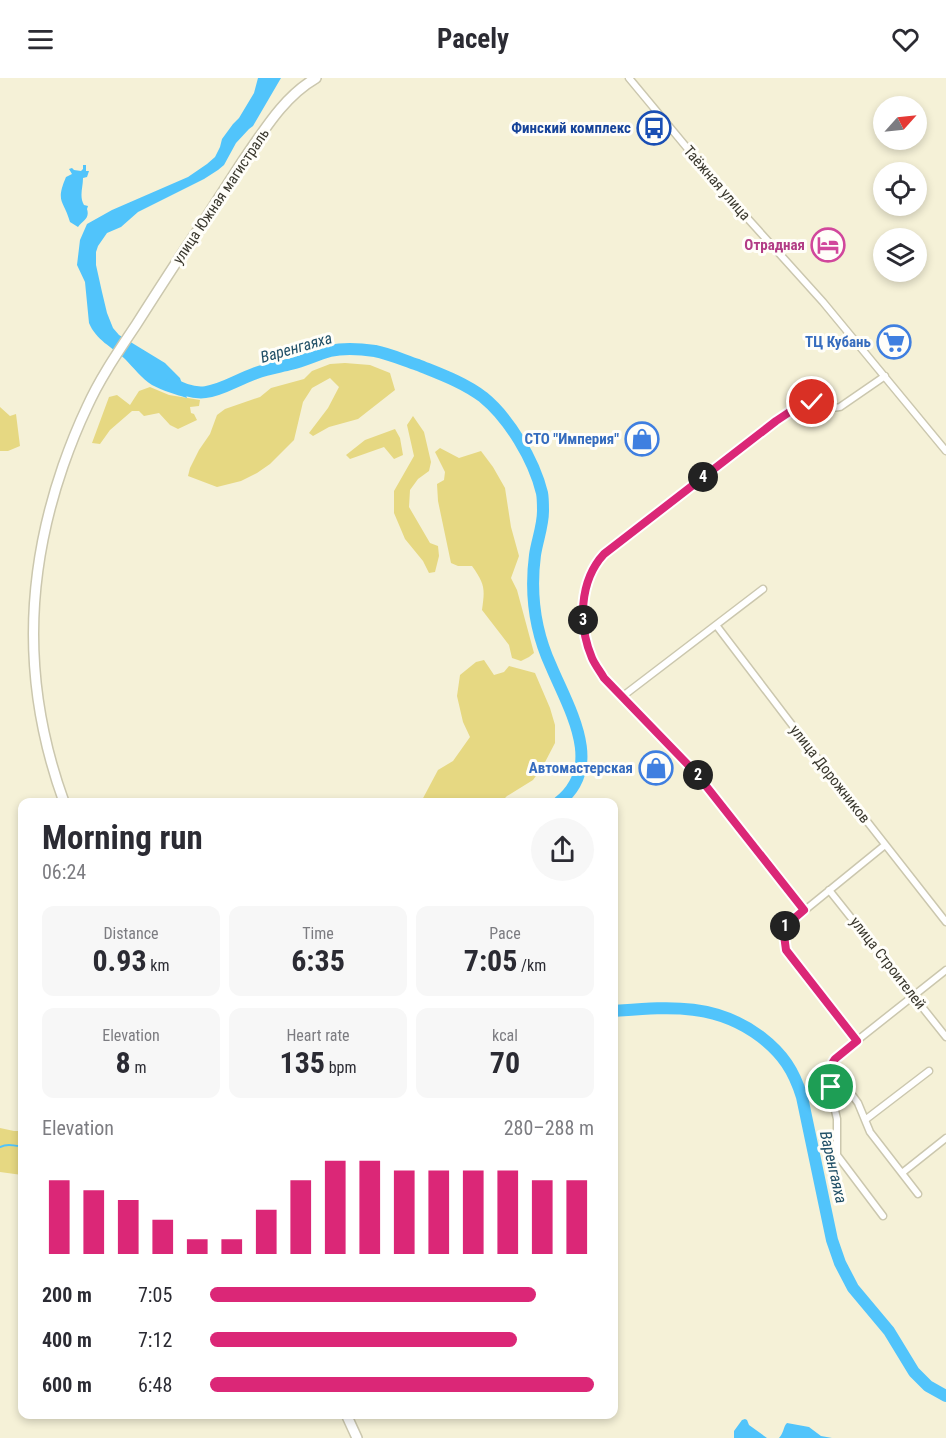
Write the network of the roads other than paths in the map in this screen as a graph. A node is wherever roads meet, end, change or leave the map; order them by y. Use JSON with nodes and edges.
{"nodes":[{"id":1,"x":316,"y":78,"type":"edge"},
{"id":2,"x":629,"y":78,"type":"edge"},
{"id":3,"x":885,"y":376,"type":"junction"},
{"id":4,"x":946,"y":451,"type":"edge"},
{"id":5,"x":764,"y":588,"type":"dead end"},
{"id":6,"x":716,"y":625,"type":"junction"},
{"id":7,"x":623,"y":696,"type":"junction"},
{"id":8,"x":63,"y":798,"type":"edge"},
{"id":9,"x":885,"y":845,"type":"junction"},
{"id":10,"x":829,"y":890,"type":"junction"},
{"id":11,"x":804,"y":910,"type":"junction"},
{"id":12,"x":946,"y":922,"type":"edge"},
{"id":13,"x":946,"y":970,"type":"edge"},
{"id":14,"x":914,"y":996,"type":"junction"},
{"id":15,"x":946,"y":1037,"type":"edge"},
{"id":16,"x":857,"y":1041,"type":"junction"},
{"id":17,"x":833,"y":1064,"type":"junction"},
{"id":18,"x":929,"y":1071,"type":"dead end"},
{"id":19,"x":865,"y":1120,"type":"junction"},
{"id":20,"x":946,"y":1138,"type":"edge"},
{"id":21,"x":902,"y":1173,"type":"junction"},
{"id":22,"x":918,"y":1194,"type":"dead end"},
{"id":23,"x":883,"y":1216,"type":"dead end"},
{"id":24,"x":348,"y":1419,"type":"edge"},
{"id":25,"x":357,"y":1438,"type":"edge"}],
"edges":[{"from":1,"to":8,"type":"highway","name":"улица Южная магистраль"},
{"from":2,"to":3,"type":"street","name":"Таёжная улица"},
{"from":3,"to":4,"type":"street","name":"Таёжная улица"},
{"from":3,"to":7,"type":"street"},
{"from":5,"to":6,"type":"street"},
{"from":6,"to":7,"type":"street"},
{"from":6,"to":9,"type":"street","name":"улица Дорожников"},
{"from":7,"to":11,"type":"street"},
{"from":9,"to":10,"type":"street"},
{"from":9,"to":12,"type":"street","name":"улица Дорожников"},
{"from":10,"to":11,"type":"street"},
{"from":10,"to":14,"type":"street","name":"улица Строителей"},
{"from":11,"to":16,"type":"street"},
{"from":13,"to":14,"type":"street"},
{"from":14,"to":15,"type":"street","name":"улица Строителей"},
{"from":14,"to":16,"type":"street"},
{"from":16,"to":17,"type":"street"},
{"from":17,"to":19,"type":"street"},
{"from":17,"to":23,"type":"street"},
{"from":18,"to":19,"type":"street"},
{"from":19,"to":21,"type":"street"},
{"from":20,"to":21,"type":"street"},
{"from":21,"to":22,"type":"street"},
{"from":24,"to":25,"type":"highway"}]}
